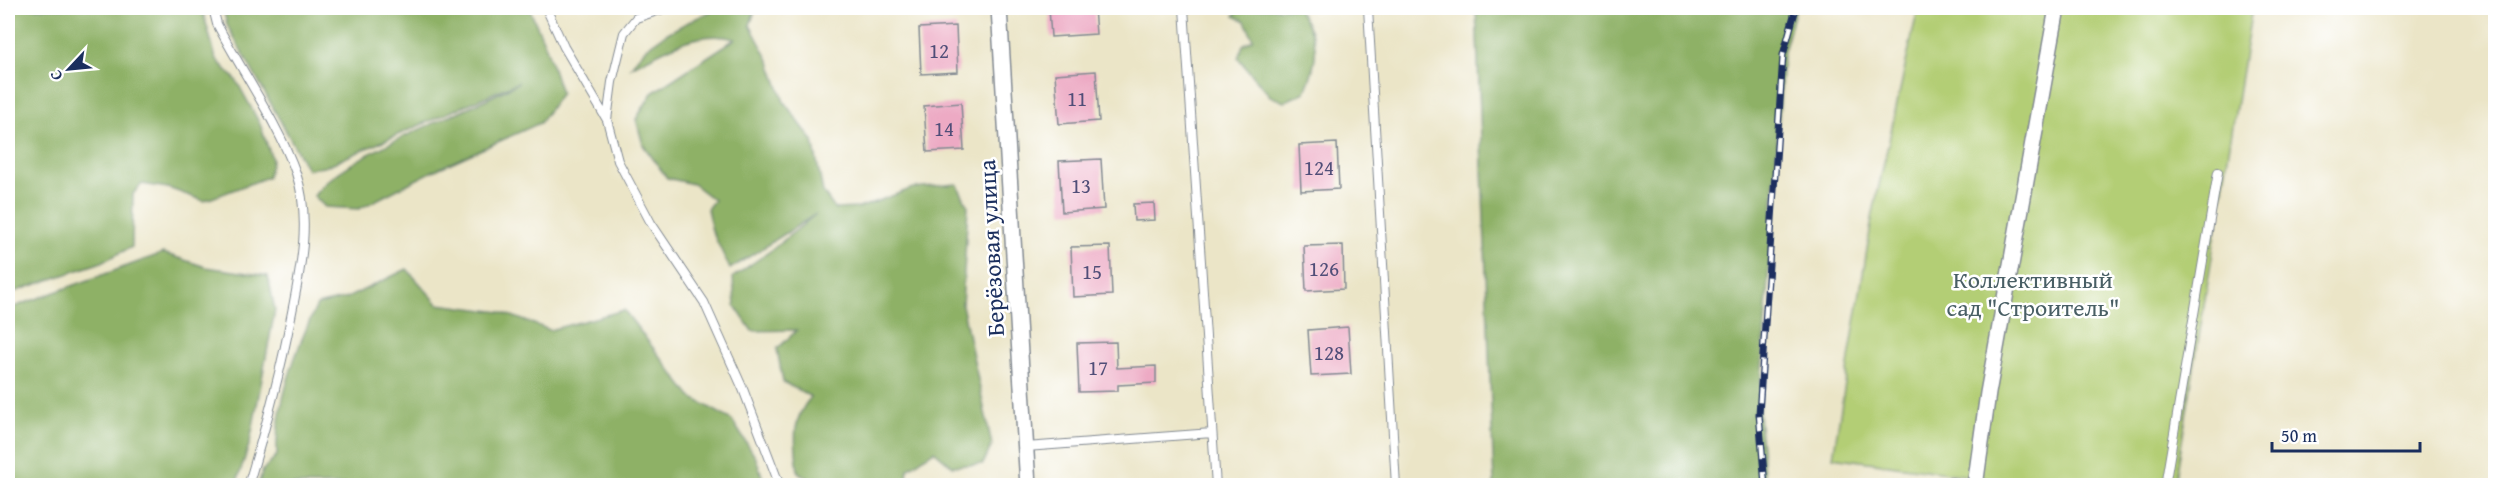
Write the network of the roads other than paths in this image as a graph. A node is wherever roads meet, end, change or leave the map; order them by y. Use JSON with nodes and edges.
{"nodes":[{"id":1,"x":213,"y":8,"type":"edge"},
{"id":2,"x":546,"y":8,"type":"edge"},
{"id":3,"x":666,"y":8,"type":"edge"},
{"id":4,"x":999,"y":8,"type":"edge"},
{"id":5,"x":1184,"y":8,"type":"edge"},
{"id":6,"x":1368,"y":8,"type":"edge"},
{"id":7,"x":2057,"y":8,"type":"edge"},
{"id":8,"x":607,"y":120,"type":"junction"},
{"id":9,"x":2218,"y":172,"type":"dead end"},
{"id":10,"x":1212,"y":433,"type":"junction"},
{"id":11,"x":1026,"y":447,"type":"junction"},
{"id":12,"x":248,"y":486,"type":"edge"},
{"id":13,"x":780,"y":486,"type":"edge"},
{"id":14,"x":1028,"y":486,"type":"edge"},
{"id":15,"x":1216,"y":486,"type":"edge"},
{"id":16,"x":1396,"y":486,"type":"edge"},
{"id":17,"x":1975,"y":486,"type":"edge"},
{"id":18,"x":2165,"y":486,"type":"edge"}],
"edges":[{"from":1,"to":12,"type":"lane"},
{"from":2,"to":8,"type":"lane"},
{"from":3,"to":8,"type":"lane"},
{"from":4,"to":11,"type":"street","name":"Берёзовая улица"},
{"from":5,"to":10,"type":"lane"},
{"from":6,"to":16,"type":"lane"},
{"from":7,"to":17,"type":"street"},
{"from":8,"to":13,"type":"lane"},
{"from":9,"to":18,"type":"lane"},
{"from":10,"to":11,"type":"lane"},
{"from":10,"to":15,"type":"lane"},
{"from":11,"to":14,"type":"street","name":"Берёзовая улица"}]}
